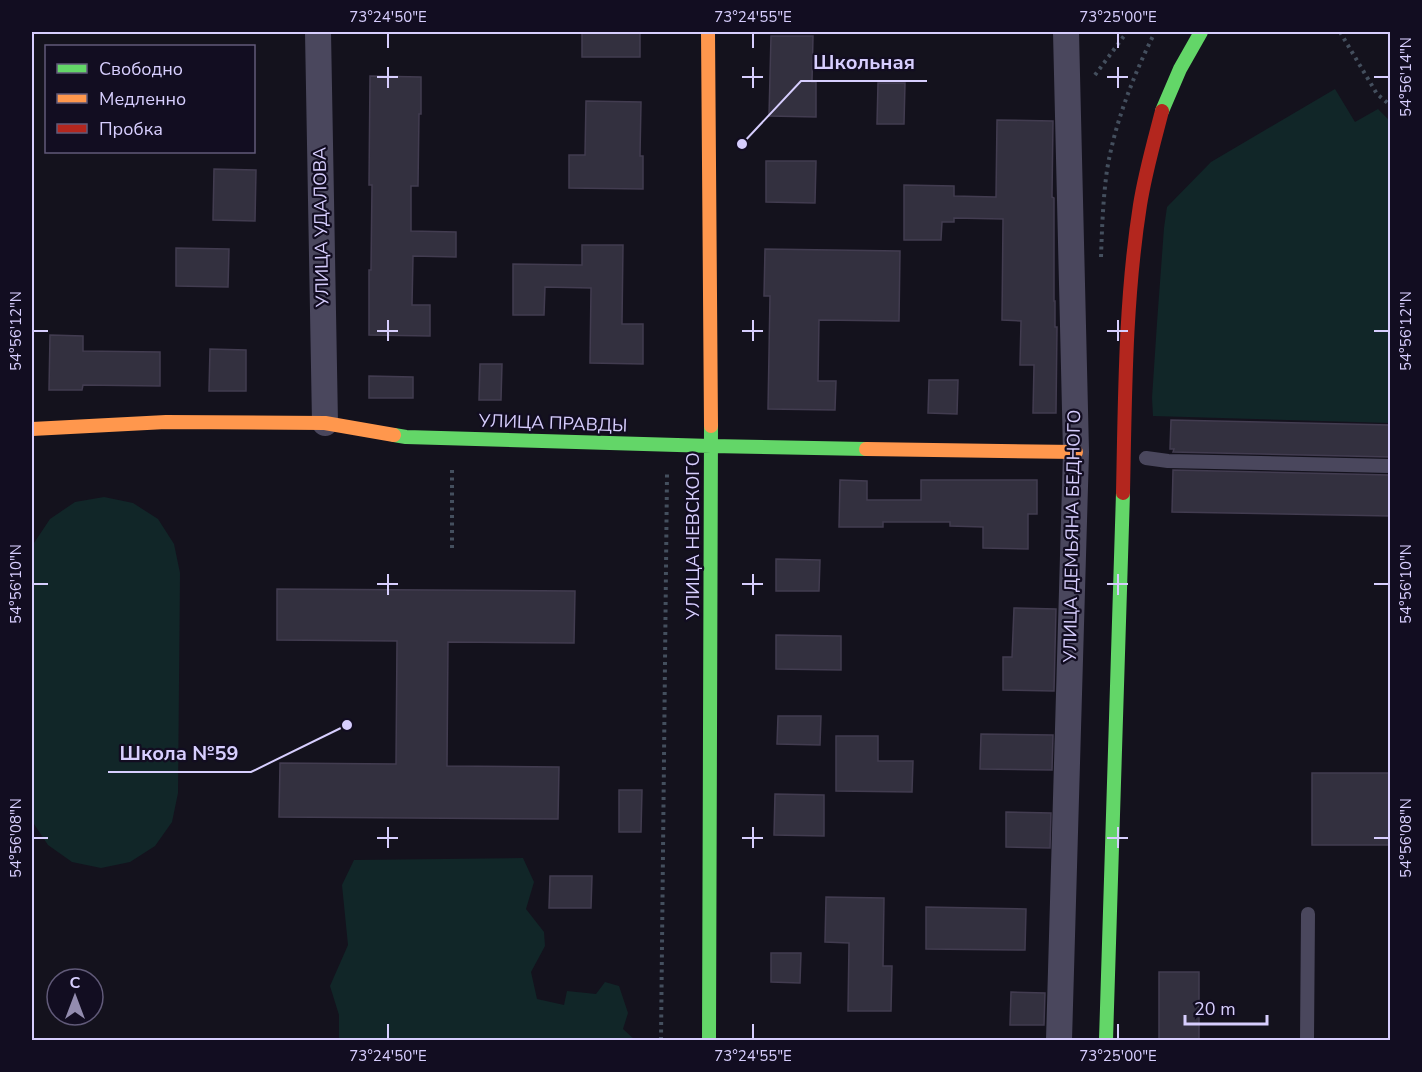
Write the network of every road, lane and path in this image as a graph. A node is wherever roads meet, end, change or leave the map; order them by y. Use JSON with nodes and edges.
{"nodes":[{"id":1,"x":318,"y":32,"type":"edge"},
{"id":2,"x":708,"y":32,"type":"edge"},
{"id":3,"x":1066,"y":32,"type":"edge"},
{"id":4,"x":1127,"y":32,"type":"edge"},
{"id":5,"x":1201,"y":32,"type":"edge"},
{"id":6,"x":1340,"y":32,"type":"edge"},
{"id":7,"x":1092,"y":78,"type":"dead end"},
{"id":8,"x":1390,"y":105,"type":"edge"},
{"id":9,"x":325,"y":423,"type":"junction"},
{"id":10,"x":32,"y":429,"type":"edge"},
{"id":11,"x":711,"y":446,"type":"junction"},
{"id":12,"x":1083,"y":453,"type":"junction"},
{"id":13,"x":1146,"y":459,"type":"dead end"},
{"id":14,"x":452,"y":461,"type":"dead end"},
{"id":15,"x":667,"y":465,"type":"dead end"},
{"id":16,"x":1390,"y":466,"type":"edge"},
{"id":17,"x":452,"y":548,"type":"dead end"},
{"id":18,"x":1308,"y":914,"type":"dead end"},
{"id":19,"x":661,"y":1041,"type":"edge"},
{"id":20,"x":709,"y":1041,"type":"edge"},
{"id":21,"x":1059,"y":1041,"type":"edge"},
{"id":22,"x":1106,"y":1041,"type":"edge"},
{"id":23,"x":1306,"y":1041,"type":"edge"}],
"edges":[{"from":1,"to":9,"type":"street","name":"УЛИЦА УДАЛОВА"},
{"from":2,"to":11,"type":"main road","name":"УЛИЦА НЕВСКОГО"},
{"from":3,"to":12,"type":"street","name":"УЛИЦА ДЕМЬЯНА БЕДНОГО"},
{"from":4,"to":7,"type":"path"},
{"from":5,"to":22,"type":"main road","bridge":true},
{"from":6,"to":8,"type":"path"},
{"from":9,"to":10,"type":"main road","name":"УЛИЦА ПРАВДЫ"},
{"from":9,"to":11,"type":"main road","name":"УЛИЦА ПРАВДЫ"},
{"from":11,"to":12,"type":"main road","name":"УЛИЦА ПРАВДЫ"},
{"from":11,"to":20,"type":"main road","name":"УЛИЦА НЕВСКОГО"},
{"from":12,"to":21,"type":"street","name":"УЛИЦА ДЕМЬЯНА БЕДНОГО"},
{"from":13,"to":16,"type":"lane"},
{"from":14,"to":17,"type":"path"},
{"from":15,"to":19,"type":"path"},
{"from":18,"to":23,"type":"lane"}]}
